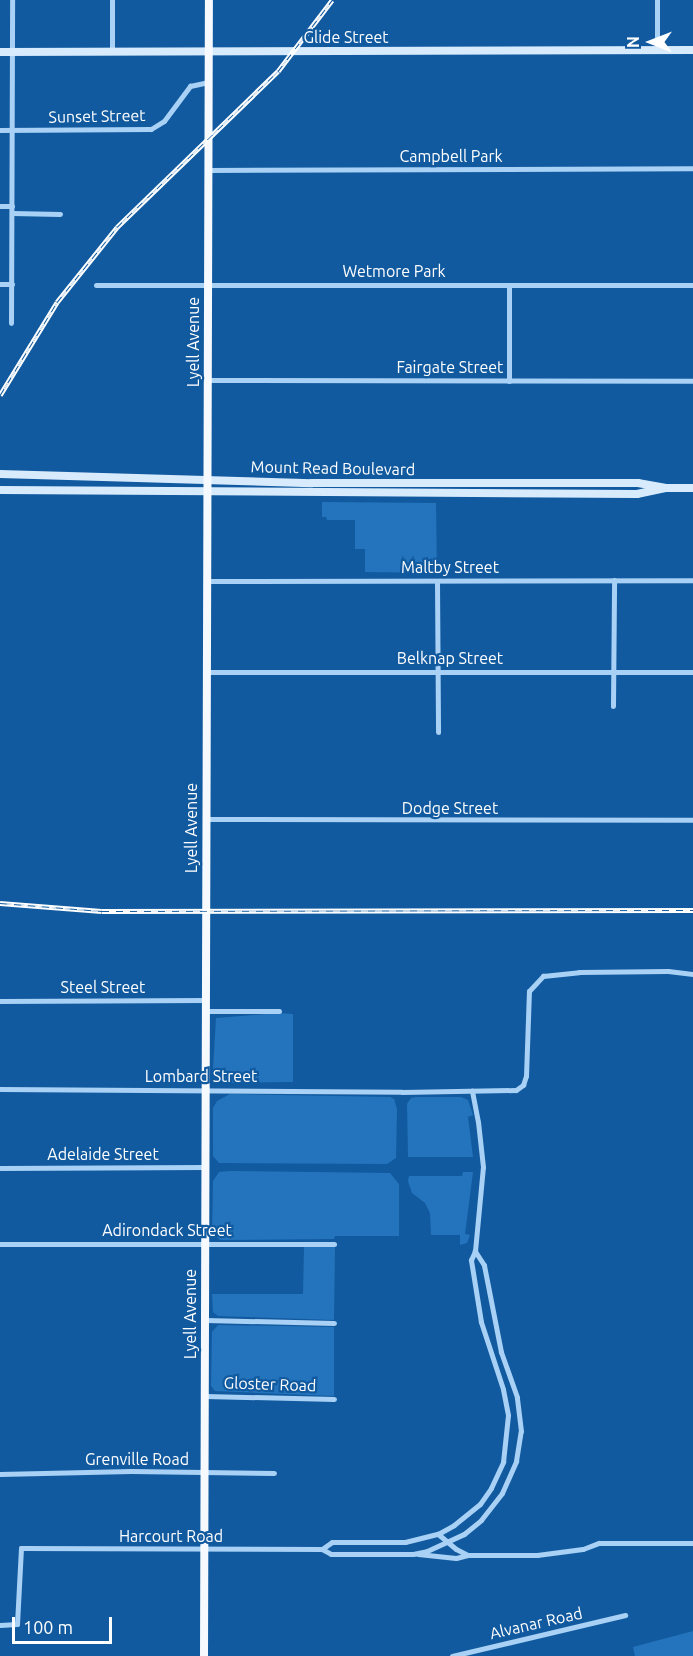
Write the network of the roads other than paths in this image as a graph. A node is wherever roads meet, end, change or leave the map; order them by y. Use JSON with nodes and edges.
{"nodes":[{"id":1,"x":12,"y":0,"type":"edge"},
{"id":2,"x":112,"y":0,"type":"edge"},
{"id":3,"x":209,"y":0,"type":"edge"},
{"id":4,"x":657,"y":0,"type":"edge"},
{"id":5,"x":657,"y":50,"type":"junction"},
{"id":6,"x":693,"y":50,"type":"edge"},
{"id":7,"x":112,"y":51,"type":"junction"},
{"id":8,"x":209,"y":51,"type":"junction"},
{"id":9,"x":0,"y":52,"type":"edge"},
{"id":10,"x":12,"y":52,"type":"junction"},
{"id":11,"x":208,"y":82,"type":"junction"},
{"id":12,"x":0,"y":130,"type":"edge"},
{"id":13,"x":12,"y":130,"type":"junction"},
{"id":14,"x":693,"y":168,"type":"edge"},
{"id":15,"x":208,"y":170,"type":"junction"},
{"id":16,"x":0,"y":206,"type":"edge"},
{"id":17,"x":12,"y":206,"type":"junction"},
{"id":18,"x":12,"y":213,"type":"junction"},
{"id":19,"x":60,"y":214,"type":"dead end"},
{"id":20,"x":0,"y":284,"type":"edge"},
{"id":21,"x":12,"y":284,"type":"junction"},
{"id":22,"x":96,"y":285,"type":"dead end"},
{"id":23,"x":208,"y":285,"type":"junction"},
{"id":24,"x":509,"y":285,"type":"junction"},
{"id":25,"x":693,"y":285,"type":"edge"},
{"id":26,"x":11,"y":323,"type":"dead end"},
{"id":27,"x":208,"y":380,"type":"junction"},
{"id":28,"x":509,"y":381,"type":"junction"},
{"id":29,"x":693,"y":381,"type":"edge"},
{"id":30,"x":0,"y":474,"type":"edge"},
{"id":31,"x":207,"y":479,"type":"junction"},
{"id":32,"x":664,"y":488,"type":"junction"},
{"id":33,"x":693,"y":488,"type":"edge"},
{"id":34,"x":0,"y":490,"type":"edge"},
{"id":35,"x":207,"y":493,"type":"junction"},
{"id":36,"x":207,"y":580,"type":"junction"},
{"id":37,"x":437,"y":580,"type":"junction"},
{"id":38,"x":614,"y":580,"type":"junction"},
{"id":39,"x":693,"y":580,"type":"edge"},
{"id":40,"x":207,"y":672,"type":"junction"},
{"id":41,"x":437,"y":672,"type":"junction"},
{"id":42,"x":614,"y":672,"type":"junction"},
{"id":43,"x":693,"y":672,"type":"edge"},
{"id":44,"x":613,"y":705,"type":"dead end"},
{"id":45,"x":438,"y":732,"type":"dead end"},
{"id":46,"x":206,"y":819,"type":"junction"},
{"id":47,"x":693,"y":820,"type":"edge"},
{"id":48,"x":693,"y":974,"type":"edge"},
{"id":49,"x":206,"y":1000,"type":"junction"},
{"id":50,"x":0,"y":1001,"type":"edge"},
{"id":51,"x":206,"y":1011,"type":"junction"},
{"id":52,"x":279,"y":1011,"type":"dead end"},
{"id":53,"x":0,"y":1089,"type":"edge"},
{"id":54,"x":205,"y":1089,"type":"junction"},
{"id":55,"x":472,"y":1091,"type":"junction"},
{"id":56,"x":205,"y":1167,"type":"junction"},
{"id":57,"x":0,"y":1168,"type":"edge"},
{"id":58,"x":205,"y":1243,"type":"junction"},
{"id":59,"x":0,"y":1244,"type":"edge"},
{"id":60,"x":334,"y":1244,"type":"dead end"},
{"id":61,"x":475,"y":1251,"type":"junction"},
{"id":62,"x":205,"y":1320,"type":"junction"},
{"id":63,"x":334,"y":1323,"type":"dead end"},
{"id":64,"x":204,"y":1396,"type":"junction"},
{"id":65,"x":334,"y":1399,"type":"dead end"},
{"id":66,"x":204,"y":1472,"type":"junction"},
{"id":67,"x":274,"y":1473,"type":"dead end"},
{"id":68,"x":0,"y":1474,"type":"edge"},
{"id":69,"x":438,"y":1534,"type":"junction"},
{"id":70,"x":448,"y":1542,"type":"junction"},
{"id":71,"x":693,"y":1543,"type":"edge"},
{"id":72,"x":204,"y":1549,"type":"junction"},
{"id":73,"x":322,"y":1550,"type":"junction"},
{"id":74,"x":413,"y":1554,"type":"junction"},
{"id":75,"x":468,"y":1555,"type":"junction"},
{"id":76,"x":625,"y":1615,"type":"dead end"},
{"id":77,"x":0,"y":1625,"type":"edge"},
{"id":78,"x":204,"y":1656,"type":"edge"},
{"id":79,"x":452,"y":1656,"type":"edge"}],
"edges":[{"from":1,"to":10,"type":"street"},
{"from":2,"to":7,"type":"street"},
{"from":3,"to":8,"type":"main road","name":"Lyell Avenue"},
{"from":4,"to":5,"type":"street"},
{"from":5,"to":6,"type":"main road","name":"Glide Street"},
{"from":5,"to":8,"type":"main road","name":"Glide Street"},
{"from":7,"to":8,"type":"main road","name":"Glide Street"},
{"from":7,"to":10,"type":"main road","name":"Glide Street"},
{"from":8,"to":11,"type":"main road","name":"Lyell Avenue"},
{"from":9,"to":10,"type":"main road","name":"Glide Street"},
{"from":10,"to":13,"type":"street"},
{"from":11,"to":13,"type":"street","name":"Sunset Street"},
{"from":11,"to":15,"type":"main road","name":"Lyell Avenue"},
{"from":12,"to":13,"type":"street","name":"Sunset Street"},
{"from":13,"to":17,"type":"street"},
{"from":14,"to":15,"type":"street","name":"Campbell Park"},
{"from":15,"to":23,"type":"main road","name":"Lyell Avenue"},
{"from":16,"to":17,"type":"street"},
{"from":17,"to":18,"type":"street"},
{"from":18,"to":19,"type":"street"},
{"from":18,"to":21,"type":"street"},
{"from":20,"to":21,"type":"street"},
{"from":21,"to":26,"type":"street"},
{"from":22,"to":23,"type":"street","name":"Wetmore Park"},
{"from":23,"to":24,"type":"street","name":"Wetmore Park"},
{"from":23,"to":27,"type":"main road","name":"Lyell Avenue"},
{"from":24,"to":25,"type":"street","name":"Wetmore Park"},
{"from":24,"to":28,"type":"street"},
{"from":27,"to":28,"type":"street","name":"Fairgate Street"},
{"from":27,"to":31,"type":"main road","name":"Lyell Avenue"},
{"from":28,"to":29,"type":"street","name":"Fairgate Street"},
{"from":30,"to":31,"type":"main road","name":"Mount Read Boulevard"},
{"from":31,"to":32,"type":"main road","name":"Mount Read Boulevard"},
{"from":31,"to":35,"type":"main road","name":"Lyell Avenue"},
{"from":32,"to":33,"type":"main road","name":"Mount Read Boulevard"},
{"from":32,"to":35,"type":"main road","name":"Mount Read Boulevard"},
{"from":34,"to":35,"type":"main road","name":"Mount Read Boulevard"},
{"from":35,"to":36,"type":"main road","name":"Lyell Avenue"},
{"from":36,"to":37,"type":"street","name":"Maltby Street"},
{"from":36,"to":40,"type":"main road","name":"Lyell Avenue"},
{"from":37,"to":38,"type":"street","name":"Maltby Street"},
{"from":37,"to":41,"type":"street"},
{"from":38,"to":39,"type":"street","name":"Maltby Street"},
{"from":38,"to":42,"type":"street"},
{"from":40,"to":41,"type":"street","name":"Belknap Street"},
{"from":40,"to":46,"type":"main road","name":"Lyell Avenue"},
{"from":41,"to":42,"type":"street","name":"Belknap Street"},
{"from":41,"to":45,"type":"street"},
{"from":42,"to":43,"type":"street","name":"Belknap Street"},
{"from":42,"to":44,"type":"street"},
{"from":46,"to":47,"type":"street","name":"Dodge Street"},
{"from":46,"to":49,"type":"main road","name":"Lyell Avenue"},
{"from":48,"to":55,"type":"street","name":"Lombard Street"},
{"from":49,"to":50,"type":"street","name":"Steel Street"},
{"from":49,"to":51,"type":"main road","name":"Lyell Avenue"},
{"from":51,"to":52,"type":"street"},
{"from":51,"to":54,"type":"main road","name":"Lyell Avenue"},
{"from":53,"to":54,"type":"street","name":"Lombard Street"},
{"from":54,"to":55,"type":"street","name":"Lombard Street"},
{"from":54,"to":56,"type":"main road","name":"Lyell Avenue"},
{"from":55,"to":61,"type":"street"},
{"from":56,"to":57,"type":"street","name":"Adelaide Street"},
{"from":56,"to":58,"type":"main road","name":"Lyell Avenue"},
{"from":58,"to":59,"type":"street","name":"Adirondack Street"},
{"from":58,"to":60,"type":"street","name":"Adirondack Street"},
{"from":58,"to":62,"type":"main road","name":"Lyell Avenue"},
{"from":61,"to":69,"type":"street"},
{"from":61,"to":70,"type":"street"},
{"from":62,"to":63,"type":"street"},
{"from":62,"to":64,"type":"main road","name":"Lyell Avenue"},
{"from":64,"to":65,"type":"street","name":"Gloster Road"},
{"from":64,"to":66,"type":"main road","name":"Lyell Avenue"},
{"from":66,"to":67,"type":"street","name":"Grenville Road"},
{"from":66,"to":68,"type":"street","name":"Grenville Road"},
{"from":66,"to":72,"type":"main road","name":"Lyell Avenue"},
{"from":69,"to":70,"type":"street"},
{"from":69,"to":73,"type":"street"},
{"from":70,"to":74,"type":"street"},
{"from":70,"to":75,"type":"street"},
{"from":71,"to":75,"type":"street"},
{"from":72,"to":73,"type":"street","name":"Harcourt Road"},
{"from":72,"to":77,"type":"street","name":"Harcourt Road"},
{"from":72,"to":78,"type":"main road","name":"Lyell Avenue"},
{"from":73,"to":74,"type":"street"},
{"from":74,"to":75,"type":"street"},
{"from":76,"to":79,"type":"street","name":"Alvanar Road"}]}
